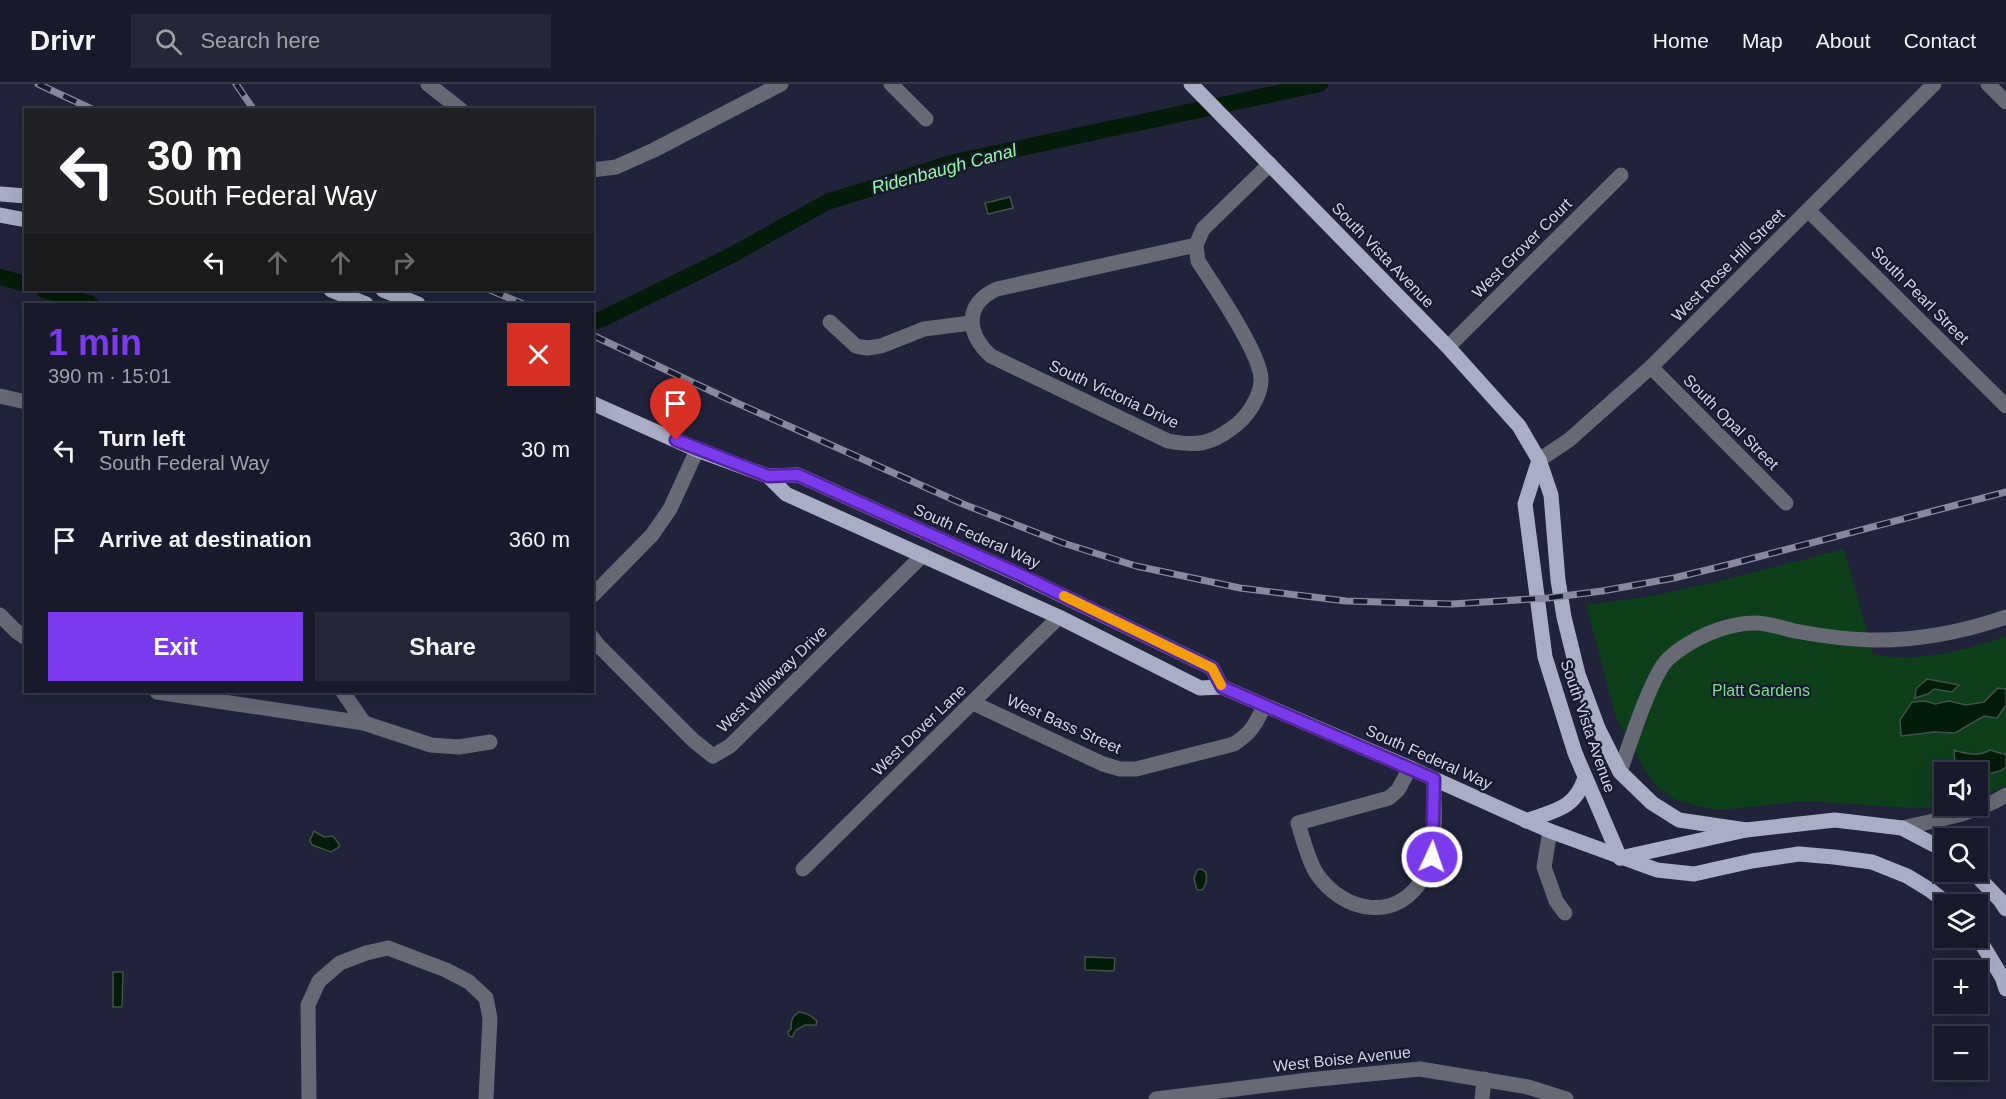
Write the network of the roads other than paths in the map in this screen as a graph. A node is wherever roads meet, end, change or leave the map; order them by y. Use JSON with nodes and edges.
{"nodes":[{"id":1,"x":428,"y":84,"type":"edge"},
{"id":2,"x":782,"y":84,"type":"edge"},
{"id":3,"x":891,"y":84,"type":"edge"},
{"id":4,"x":1191,"y":84,"type":"edge"},
{"id":5,"x":1934,"y":84,"type":"edge"},
{"id":6,"x":1988,"y":84,"type":"edge"},
{"id":7,"x":2006,"y":102,"type":"edge"},
{"id":8,"x":458,"y":108,"type":"edge"},
{"id":9,"x":926,"y":119,"type":"dead end"},
{"id":10,"x":1270,"y":164,"type":"junction"},
{"id":11,"x":594,"y":170,"type":"edge"},
{"id":12,"x":1622,"y":175,"type":"dead end"},
{"id":13,"x":0,"y":194,"type":"edge"},
{"id":14,"x":24,"y":196,"type":"edge"},
{"id":15,"x":1808,"y":210,"type":"junction"},
{"id":16,"x":0,"y":215,"type":"edge"},
{"id":17,"x":24,"y":220,"type":"edge"},
{"id":18,"x":1196,"y":245,"type":"junction"},
{"id":19,"x":334,"y":291,"type":"edge"},
{"id":20,"x":386,"y":291,"type":"edge"},
{"id":21,"x":364,"y":303,"type":"edge"},
{"id":22,"x":416,"y":303,"type":"edge"},
{"id":23,"x":830,"y":322,"type":"dead end"},
{"id":24,"x":971,"y":323,"type":"junction"},
{"id":25,"x":1448,"y":347,"type":"junction"},
{"id":26,"x":1652,"y":367,"type":"junction"},
{"id":27,"x":0,"y":396,"type":"edge"},
{"id":28,"x":24,"y":402,"type":"edge"},
{"id":29,"x":594,"y":404,"type":"edge"},
{"id":30,"x":2006,"y":406,"type":"edge"},
{"id":31,"x":697,"y":450,"type":"junction"},
{"id":32,"x":1539,"y":460,"type":"junction"},
{"id":33,"x":768,"y":476,"type":"junction"},
{"id":34,"x":1786,"y":503,"type":"dead end"},
{"id":35,"x":922,"y":555,"type":"junction"},
{"id":36,"x":594,"y":594,"type":"edge"},
{"id":37,"x":0,"y":615,"type":"edge"},
{"id":38,"x":1059,"y":616,"type":"junction"},
{"id":39,"x":2006,"y":617,"type":"edge"},
{"id":40,"x":24,"y":637,"type":"edge"},
{"id":41,"x":594,"y":640,"type":"edge"},
{"id":42,"x":1222,"y":687,"type":"junction"},
{"id":43,"x":164,"y":693,"type":"edge"},
{"id":44,"x":345,"y":693,"type":"edge"},
{"id":45,"x":973,"y":703,"type":"junction"},
{"id":46,"x":1264,"y":706,"type":"junction"},
{"id":47,"x":364,"y":723,"type":"junction"},
{"id":48,"x":490,"y":742,"type":"dead end"},
{"id":49,"x":1410,"y":768,"type":"junction"},
{"id":50,"x":1620,"y":772,"type":"junction"},
{"id":51,"x":1585,"y":778,"type":"junction"},
{"id":52,"x":1434,"y":779,"type":"junction"},
{"id":53,"x":2006,"y":795,"type":"edge"},
{"id":54,"x":1526,"y":820,"type":"junction"},
{"id":55,"x":1902,"y":828,"type":"junction"},
{"id":56,"x":1746,"y":830,"type":"junction"},
{"id":57,"x":1550,"y":831,"type":"junction"},
{"id":58,"x":1934,"y":845,"type":"edge"},
{"id":59,"x":1620,"y":858,"type":"junction"},
{"id":60,"x":803,"y":869,"type":"dead end"},
{"id":61,"x":1983,"y":882,"type":"edge"},
{"id":62,"x":1935,"y":894,"type":"edge"},
{"id":63,"x":2006,"y":909,"type":"edge"},
{"id":64,"x":1565,"y":913,"type":"dead end"},
{"id":65,"x":1984,"y":948,"type":"edge"},
{"id":66,"x":2006,"y":989,"type":"edge"},
{"id":67,"x":1484,"y":1079,"type":"junction"},
{"id":68,"x":309,"y":1099,"type":"edge"},
{"id":69,"x":486,"y":1099,"type":"edge"},
{"id":70,"x":1156,"y":1099,"type":"edge"},
{"id":71,"x":1482,"y":1099,"type":"edge"},
{"id":72,"x":1566,"y":1099,"type":"edge"}],
"edges":[{"from":1,"to":8,"type":"street"},
{"from":2,"to":11,"type":"street"},
{"from":3,"to":9,"type":"street"},
{"from":4,"to":10,"type":"main road","name":"South Vista Avenue"},
{"from":5,"to":15,"type":"street","name":"West Rose Hill Street"},
{"from":6,"to":7,"type":"street"},
{"from":10,"to":18,"type":"street"},
{"from":10,"to":25,"type":"main road","name":"South Vista Avenue"},
{"from":12,"to":25,"type":"street","name":"West Grover Court"},
{"from":13,"to":14,"type":"main road"},
{"from":15,"to":26,"type":"street","name":"West Rose Hill Street"},
{"from":15,"to":30,"type":"street","name":"South Pearl Street"},
{"from":16,"to":17,"type":"main road"},
{"from":18,"to":24,"type":"street"},
{"from":18,"to":24,"type":"street","name":"South Victoria Drive"},
{"from":19,"to":21,"type":"main road"},
{"from":20,"to":22,"type":"main road"},
{"from":23,"to":24,"type":"street"},
{"from":25,"to":32,"type":"main road","name":"South Vista Avenue"},
{"from":26,"to":32,"type":"street","name":"West Rose Hill Street"},
{"from":26,"to":34,"type":"street","name":"South Opal Street"},
{"from":27,"to":28,"type":"street"},
{"from":29,"to":31,"type":"main road","name":"South Federal Way"},
{"from":31,"to":33,"type":"main road","name":"South Federal Way"},
{"from":31,"to":36,"type":"street"},
{"from":32,"to":50,"type":"main road","name":"South Vista Avenue"},
{"from":32,"to":51,"type":"main road","name":"South Vista Avenue"},
{"from":33,"to":35,"type":"main road","name":"South Federal Way"},
{"from":33,"to":42,"type":"main road","name":"South Federal Way"},
{"from":35,"to":38,"type":"main road","name":"South Federal Way"},
{"from":35,"to":41,"type":"street","name":"West Willoway Drive"},
{"from":37,"to":40,"type":"street"},
{"from":38,"to":42,"type":"main road","name":"South Federal Way"},
{"from":38,"to":45,"type":"street","name":"West Dover Lane"},
{"from":39,"to":50,"type":"street"},
{"from":42,"to":46,"type":"main road","name":"South Federal Way"},
{"from":43,"to":47,"type":"street"},
{"from":44,"to":47,"type":"street"},
{"from":45,"to":46,"type":"street","name":"West Bass Street"},
{"from":45,"to":60,"type":"street","name":"West Dover Lane"},
{"from":46,"to":49,"type":"main road","name":"South Federal Way"},
{"from":47,"to":48,"type":"street"},
{"from":49,"to":52,"type":"main road","name":"South Federal Way"},
{"from":49,"to":52,"type":"street"},
{"from":50,"to":56,"type":"main road","name":"South Vista Avenue"},
{"from":51,"to":54,"type":"main road"},
{"from":51,"to":59,"type":"main road","name":"South Vista Avenue"},
{"from":52,"to":54,"type":"main road","name":"South Federal Way"},
{"from":53,"to":55,"type":"street"},
{"from":54,"to":57,"type":"main road","name":"South Federal Way"},
{"from":55,"to":56,"type":"main road"},
{"from":55,"to":58,"type":"main road"},
{"from":56,"to":59,"type":"main road"},
{"from":57,"to":59,"type":"main road","name":"South Federal Way"},
{"from":57,"to":64,"type":"street"},
{"from":59,"to":62,"type":"main road","name":"South Federal Way"},
{"from":61,"to":63,"type":"main road"},
{"from":65,"to":66,"type":"main road"},
{"from":67,"to":70,"type":"street","name":"West Boise Avenue"},
{"from":67,"to":71,"type":"street"},
{"from":67,"to":72,"type":"street","name":"West Boise Avenue"},
{"from":68,"to":69,"type":"street"}]}
